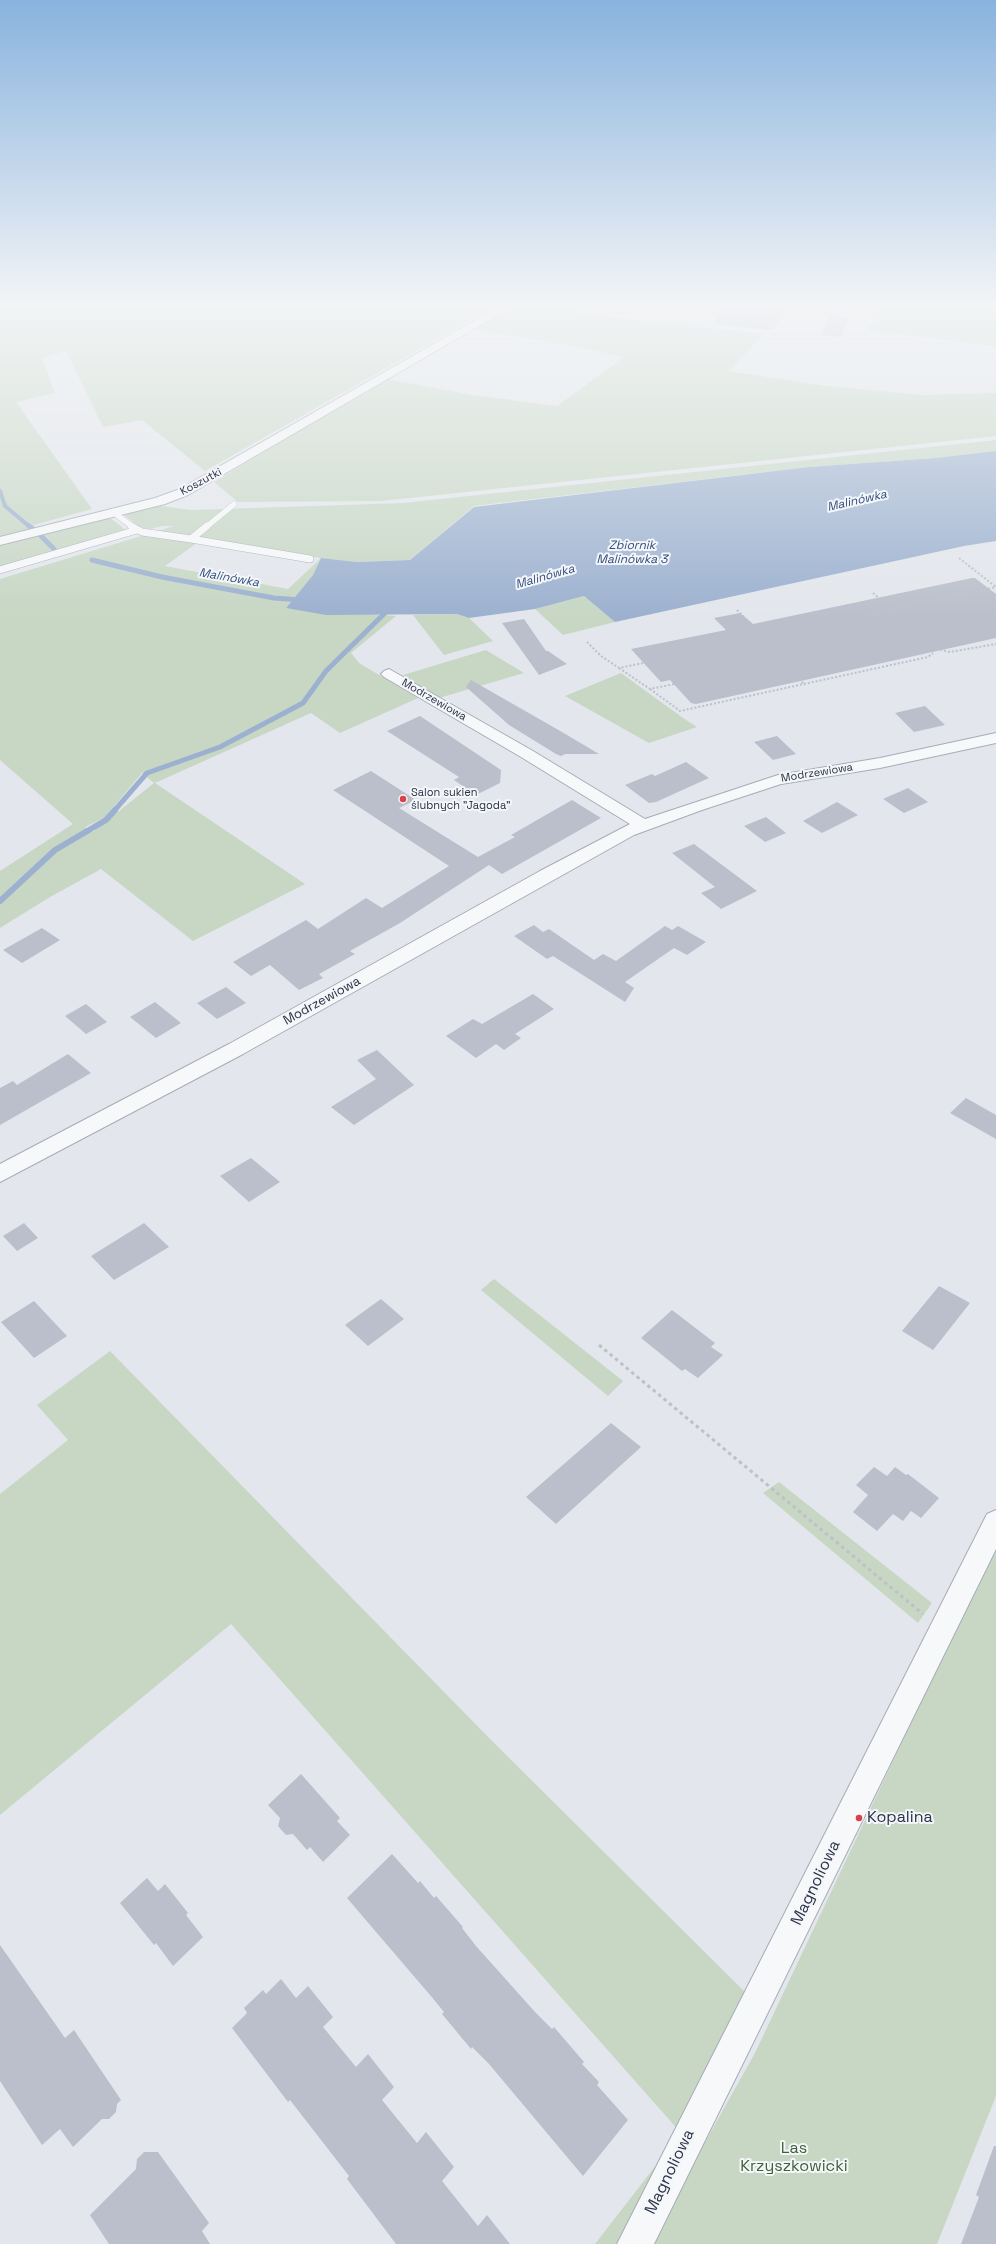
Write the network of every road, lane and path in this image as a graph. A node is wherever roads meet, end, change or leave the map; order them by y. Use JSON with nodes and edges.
{"nodes":[{"id":1,"x":327,"y":410,"type":"edge"},
{"id":2,"x":234,"y":504,"type":"dead end"},
{"id":3,"x":113,"y":512,"type":"junction"},
{"id":4,"x":139,"y":531,"type":"junction"},
{"id":5,"x":191,"y":539,"type":"junction"},
{"id":6,"x":0,"y":541,"type":"edge"},
{"id":7,"x":959,"y":558,"type":"dead end"},
{"id":8,"x":310,"y":559,"type":"dead end"},
{"id":9,"x":0,"y":570,"type":"edge"},
{"id":10,"x":996,"y":587,"type":"edge"},
{"id":11,"x":872,"y":593,"type":"dead end"},
{"id":12,"x":736,"y":610,"type":"dead end"},
{"id":13,"x":894,"y":611,"type":"junction"},
{"id":14,"x":996,"y":615,"type":"edge"},
{"id":15,"x":919,"y":631,"type":"junction"},
{"id":16,"x":764,"y":638,"type":"junction"},
{"id":17,"x":587,"y":642,"type":"dead end"},
{"id":18,"x":996,"y":644,"type":"edge"},
{"id":19,"x":933,"y":653,"type":"dead end"},
{"id":20,"x":786,"y":661,"type":"junction"},
{"id":21,"x":782,"y":662,"type":"junction"},
{"id":22,"x":619,"y":668,"type":"junction"},
{"id":23,"x":389,"y":674,"type":"dead end"},
{"id":24,"x":805,"y":685,"type":"junction"},
{"id":25,"x":650,"y":689,"type":"junction"},
{"id":26,"x":996,"y":738,"type":"edge"},
{"id":27,"x":643,"y":825,"type":"junction"},
{"id":28,"x":0,"y":1174,"type":"edge"},
{"id":29,"x":599,"y":1345,"type":"dead end"},
{"id":30,"x":996,"y":1522,"type":"edge"},
{"id":31,"x":942,"y":1630,"type":"junction"},
{"id":32,"x":635,"y":2244,"type":"edge"}],
"edges":[{"from":1,"to":3,"type":"street","name":"Koszutki"},
{"from":2,"to":5,"type":"lane"},
{"from":3,"to":4,"type":"lane"},
{"from":3,"to":6,"type":"street","name":"Koszutki"},
{"from":4,"to":5,"type":"lane"},
{"from":4,"to":9,"type":"lane"},
{"from":5,"to":8,"type":"lane"},
{"from":7,"to":10,"type":"path"},
{"from":10,"to":13,"type":"path"},
{"from":11,"to":13,"type":"path"},
{"from":12,"to":16,"type":"path"},
{"from":13,"to":15,"type":"path"},
{"from":13,"to":16,"type":"path"},
{"from":14,"to":15,"type":"path"},
{"from":15,"to":18,"type":"path"},
{"from":15,"to":20,"type":"path"},
{"from":16,"to":20,"type":"path"},
{"from":16,"to":22,"type":"path"},
{"from":17,"to":22,"type":"path"},
{"from":19,"to":24,"type":"path"},
{"from":20,"to":21,"type":"path"},
{"from":21,"to":24,"type":"path"},
{"from":21,"to":25,"type":"path"},
{"from":22,"to":25,"type":"path"},
{"from":23,"to":27,"type":"street","name":"Modrzewiowa"},
{"from":24,"to":25,"type":"path"},
{"from":26,"to":27,"type":"street","name":"Modrzewiowa"},
{"from":27,"to":28,"type":"street","name":"Modrzewiowa"},
{"from":29,"to":31,"type":"path"},
{"from":30,"to":31,"type":"street","name":"Magnoliowa"},
{"from":31,"to":32,"type":"street","name":"Magnoliowa"}]}
